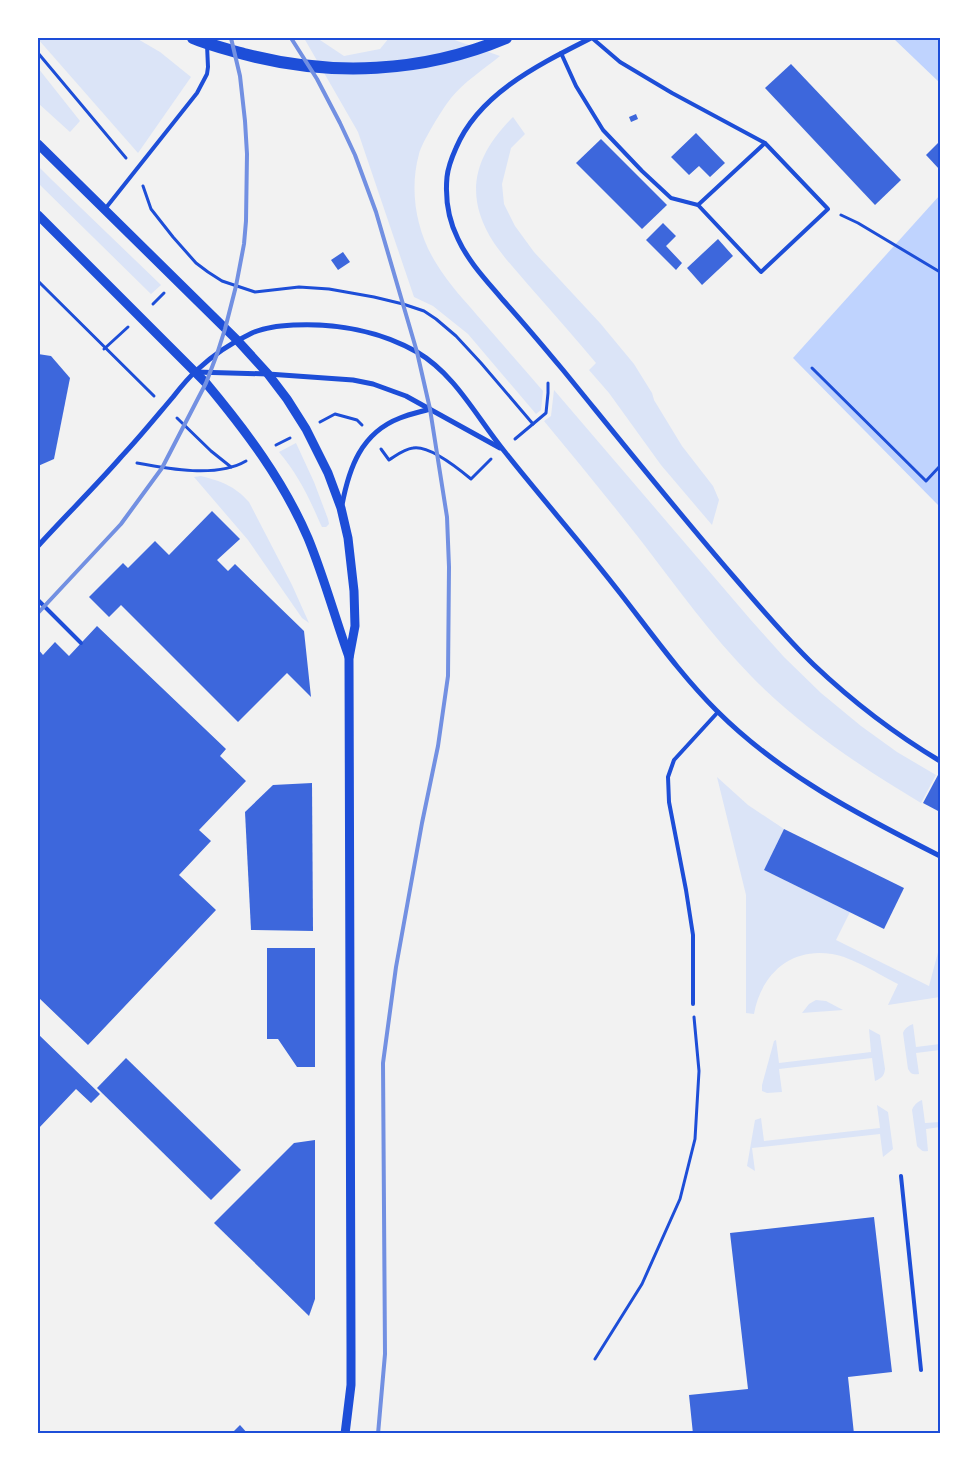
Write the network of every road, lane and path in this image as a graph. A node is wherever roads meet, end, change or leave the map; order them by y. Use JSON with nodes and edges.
{"nodes":[{"id":1,"x":193,"y":38,"type":"edge"},
{"id":2,"x":206,"y":38,"type":"edge"},
{"id":3,"x":506,"y":38,"type":"edge"},
{"id":4,"x":591,"y":38,"type":"edge"},
{"id":5,"x":38,"y":53,"type":"edge"},
{"id":6,"x":561,"y":53,"type":"junction"},
{"id":7,"x":765,"y":143,"type":"junction"},
{"id":8,"x":38,"y":144,"type":"edge"},
{"id":9,"x":137,"y":170,"type":"junction"},
{"id":10,"x":698,"y":205,"type":"junction"},
{"id":11,"x":104,"y":209,"type":"junction"},
{"id":12,"x":38,"y":216,"type":"edge"},
{"id":13,"x":858,"y":223,"type":"dead end"},
{"id":14,"x":196,"y":263,"type":"dead end"},
{"id":15,"x":940,"y":272,"type":"edge"},
{"id":16,"x":38,"y":281,"type":"edge"},
{"id":17,"x":166,"y":291,"type":"dead end"},
{"id":18,"x":158,"y":300,"type":"dead end"},
{"id":19,"x":116,"y":338,"type":"dead end"},
{"id":20,"x":238,"y":341,"type":"junction"},
{"id":21,"x":104,"y":349,"type":"junction"},
{"id":22,"x":812,"y":368,"type":"dead end"},
{"id":23,"x":194,"y":372,"type":"junction"},
{"id":24,"x":268,"y":374,"type":"junction"},
{"id":25,"x":548,"y":383,"type":"dead end"},
{"id":26,"x":165,"y":406,"type":"junction"},
{"id":27,"x":430,"y":410,"type":"junction"},
{"id":28,"x":325,"y":419,"type":"dead end"},
{"id":29,"x":360,"y":424,"type":"dead end"},
{"id":30,"x":292,"y":437,"type":"dead end"},
{"id":31,"x":276,"y":444,"type":"dead end"},
{"id":32,"x":503,"y":450,"type":"junction"},
{"id":33,"x":384,"y":453,"type":"dead end"},
{"id":34,"x":120,"y":459,"type":"junction"},
{"id":35,"x":243,"y":463,"type":"dead end"},
{"id":36,"x":940,"y":466,"type":"edge"},
{"id":37,"x":232,"y":468,"type":"junction"},
{"id":38,"x":341,"y":508,"type":"junction"},
{"id":39,"x":38,"y":546,"type":"edge"},
{"id":40,"x":38,"y":600,"type":"edge"},
{"id":41,"x":81,"y":643,"type":"dead end"},
{"id":42,"x":349,"y":658,"type":"junction"},
{"id":43,"x":718,"y":712,"type":"junction"},
{"id":44,"x":940,"y":762,"type":"edge"},
{"id":45,"x":940,"y":856,"type":"edge"},
{"id":46,"x":693,"y":1004,"type":"joint"},
{"id":47,"x":901,"y":1176,"type":"dead end"},
{"id":48,"x":595,"y":1359,"type":"dead end"},
{"id":49,"x":921,"y":1370,"type":"dead end"},
{"id":50,"x":345,"y":1434,"type":"edge"}],
"edges":[{"from":1,"to":3,"type":"main road"},
{"from":2,"to":9,"type":"lane"},
{"from":4,"to":6,"type":"street"},
{"from":4,"to":7,"type":"lane"},
{"from":5,"to":9,"type":"path"},
{"from":6,"to":10,"type":"lane"},
{"from":6,"to":44,"type":"street"},
{"from":7,"to":10,"type":"lane"},
{"from":7,"to":10,"type":"lane"},
{"from":8,"to":11,"type":"street"},
{"from":9,"to":11,"type":"lane"},
{"from":9,"to":14,"type":"path"},
{"from":11,"to":20,"type":"street"},
{"from":12,"to":23,"type":"street"},
{"from":13,"to":15,"type":"path"},
{"from":16,"to":21,"type":"path"},
{"from":17,"to":18,"type":"path"},
{"from":19,"to":21,"type":"path"},
{"from":20,"to":23,"type":"street"},
{"from":20,"to":24,"type":"street"},
{"from":20,"to":32,"type":"street"},
{"from":21,"to":26,"type":"path"},
{"from":22,"to":36,"type":"path"},
{"from":23,"to":24,"type":"street"},
{"from":23,"to":26,"type":"street"},
{"from":23,"to":42,"type":"street"},
{"from":24,"to":27,"type":"street"},
{"from":24,"to":38,"type":"street"},
{"from":25,"to":32,"type":"path"},
{"from":26,"to":34,"type":"street"},
{"from":26,"to":37,"type":"path"},
{"from":27,"to":32,"type":"street"},
{"from":27,"to":38,"type":"street"},
{"from":28,"to":29,"type":"path"},
{"from":30,"to":31,"type":"path"},
{"from":32,"to":33,"type":"path"},
{"from":32,"to":43,"type":"street"},
{"from":34,"to":37,"type":"path"},
{"from":34,"to":39,"type":"street"},
{"from":35,"to":37,"type":"path"},
{"from":38,"to":42,"type":"street"},
{"from":40,"to":41,"type":"lane"},
{"from":42,"to":50,"type":"street"},
{"from":43,"to":45,"type":"street"},
{"from":43,"to":46,"type":"lane"},
{"from":46,"to":48,"type":"path"},
{"from":47,"to":49,"type":"lane"}]}
